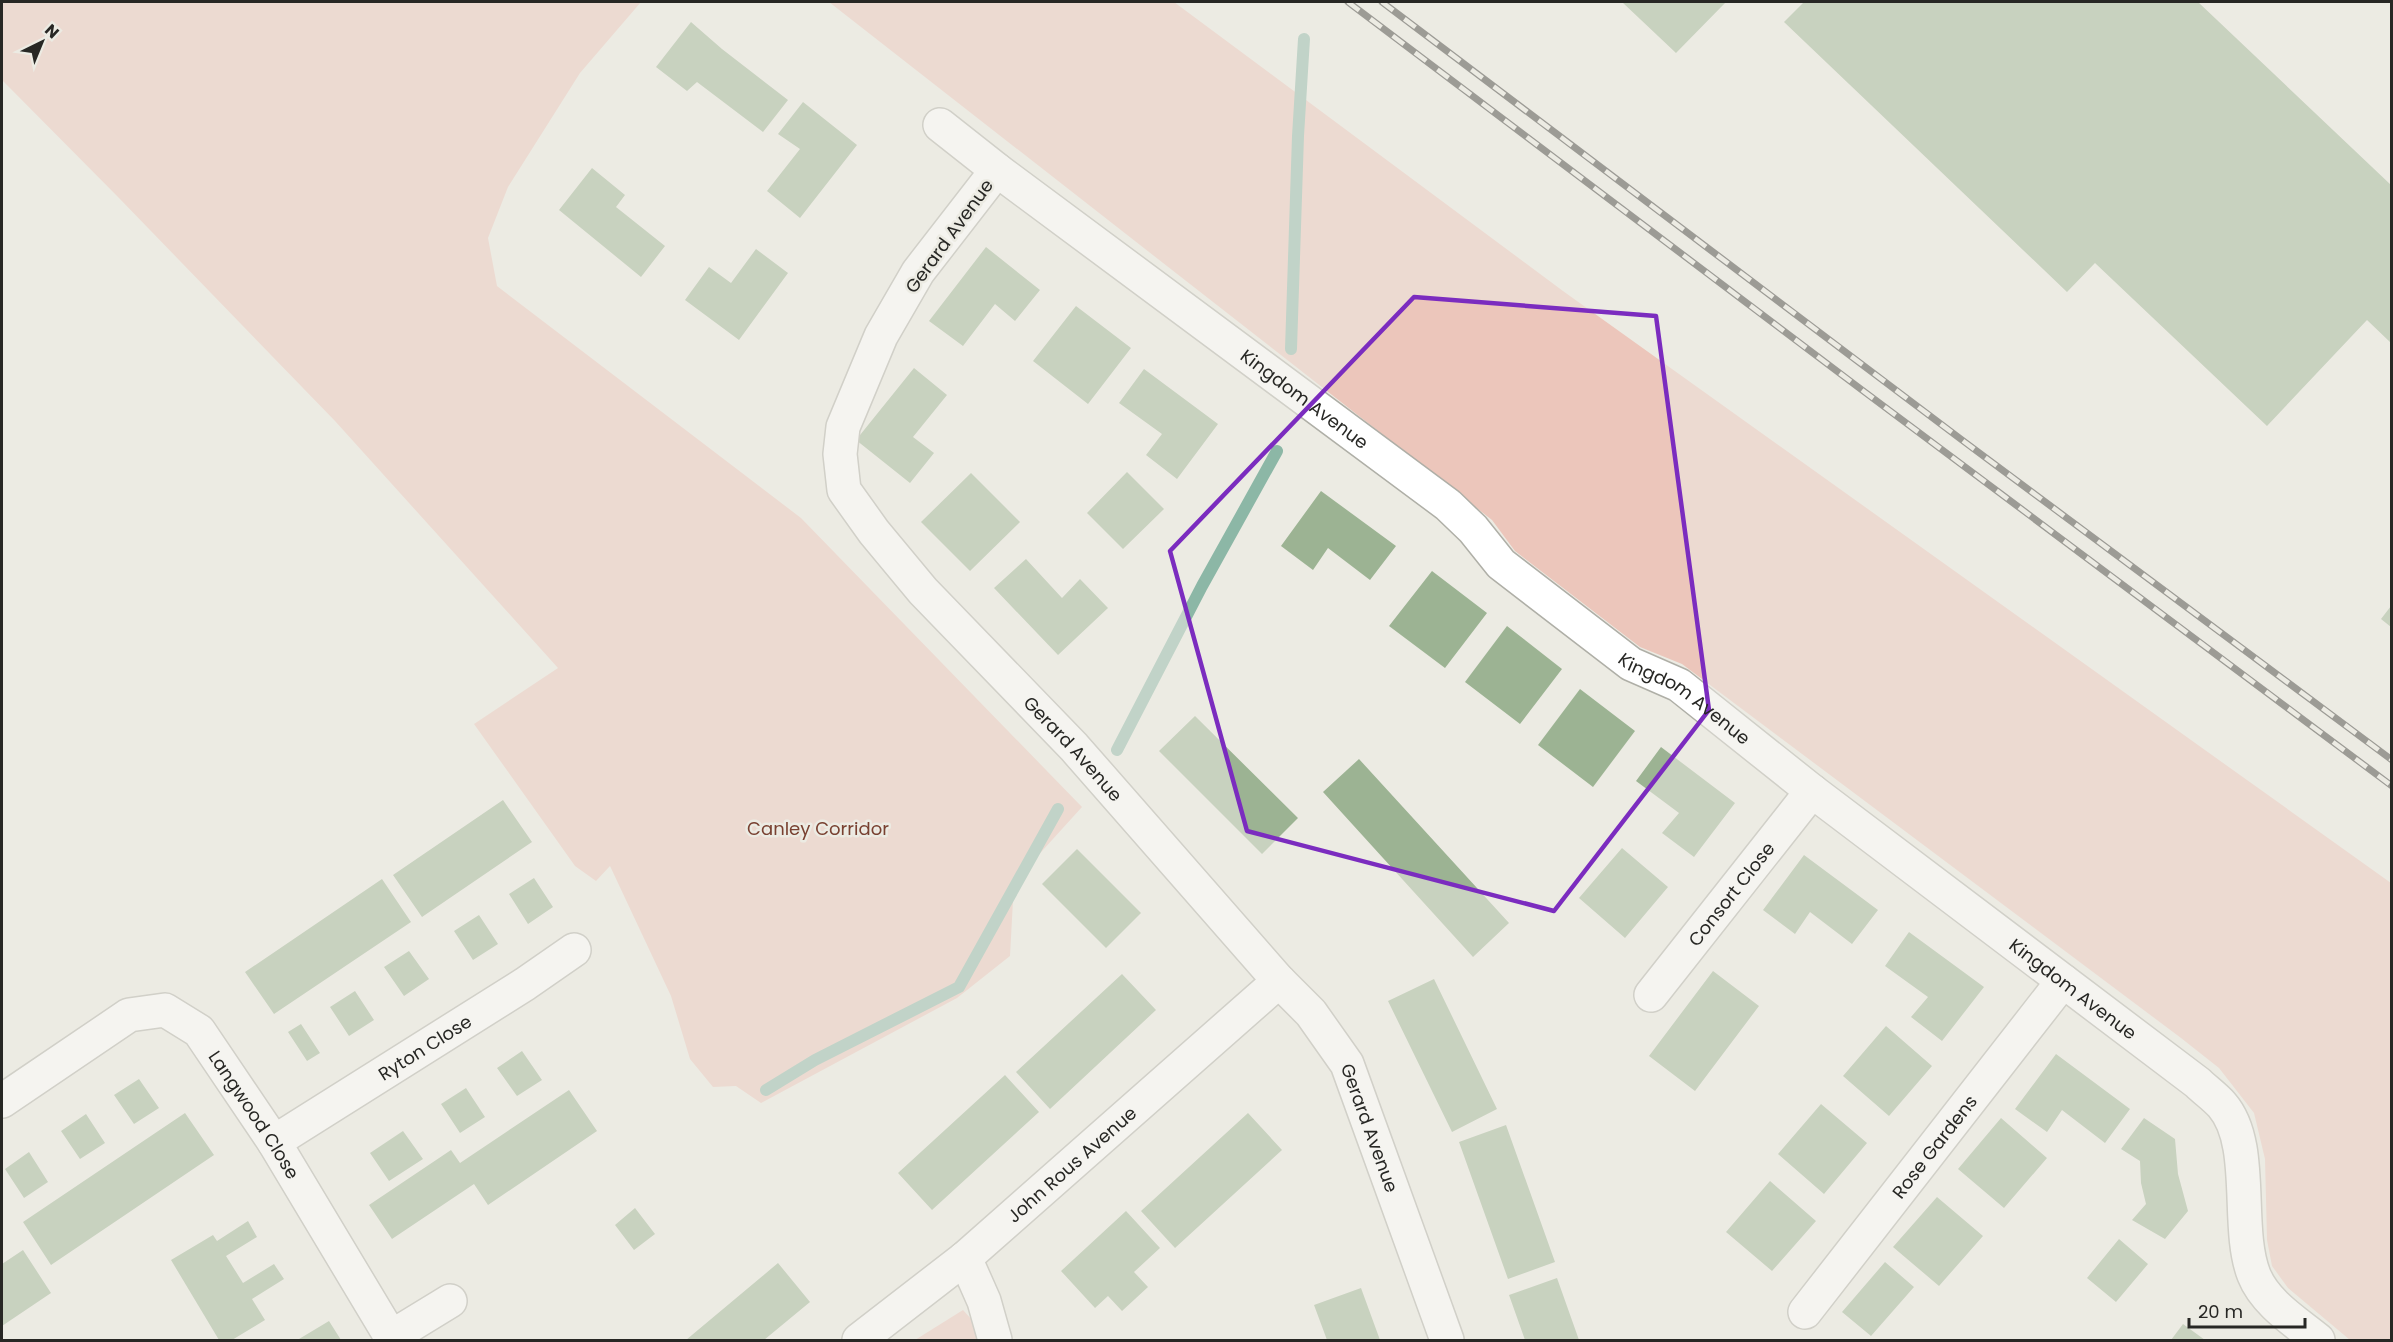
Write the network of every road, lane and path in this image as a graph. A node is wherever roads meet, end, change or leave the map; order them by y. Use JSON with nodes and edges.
{"nodes":[{"id":1,"x":940,"y":125,"type":"dead end"},
{"id":2,"x":997,"y":170,"type":"junction"},
{"id":3,"x":1812,"y":791,"type":"junction"},
{"id":4,"x":574,"y":950,"type":"dead end"},
{"id":5,"x":1279,"y":981,"type":"junction"},
{"id":6,"x":2063,"y":981,"type":"junction"},
{"id":7,"x":1651,"y":995,"type":"dead end"},
{"id":8,"x":2,"y":1101,"type":"edge"},
{"id":9,"x":274,"y":1142,"type":"junction"},
{"id":10,"x":965,"y":1258,"type":"junction"},
{"id":11,"x":450,"y":1301,"type":"dead end"},
{"id":12,"x":1804,"y":1312,"type":"dead end"},
{"id":13,"x":859,"y":1341,"type":"edge"},
{"id":14,"x":995,"y":1341,"type":"edge"},
{"id":15,"x":1447,"y":1341,"type":"edge"},
{"id":16,"x":2318,"y":1341,"type":"edge"}],
"edges":[{"from":1,"to":2,"type":"street","name":"Kingdom Avenue"},
{"from":2,"to":3,"type":"street","name":"Kingdom Avenue"},
{"from":2,"to":5,"type":"street","name":"Gerard Avenue"},
{"from":3,"to":6,"type":"street","name":"Kingdom Avenue"},
{"from":3,"to":7,"type":"street","name":"Consort Close"},
{"from":4,"to":9,"type":"street","name":"Ryton Close"},
{"from":5,"to":10,"type":"street","name":"John Rous Avenue"},
{"from":5,"to":15,"type":"street","name":"Gerard Avenue"},
{"from":6,"to":12,"type":"street","name":"Rose Gardens"},
{"from":6,"to":16,"type":"street","name":"Kingdom Avenue"},
{"from":8,"to":9,"type":"street","name":"Langwood Close"},
{"from":9,"to":11,"type":"street","name":"Langwood Close"},
{"from":10,"to":13,"type":"street","name":"John Rous Avenue"},
{"from":10,"to":14,"type":"street"}]}
